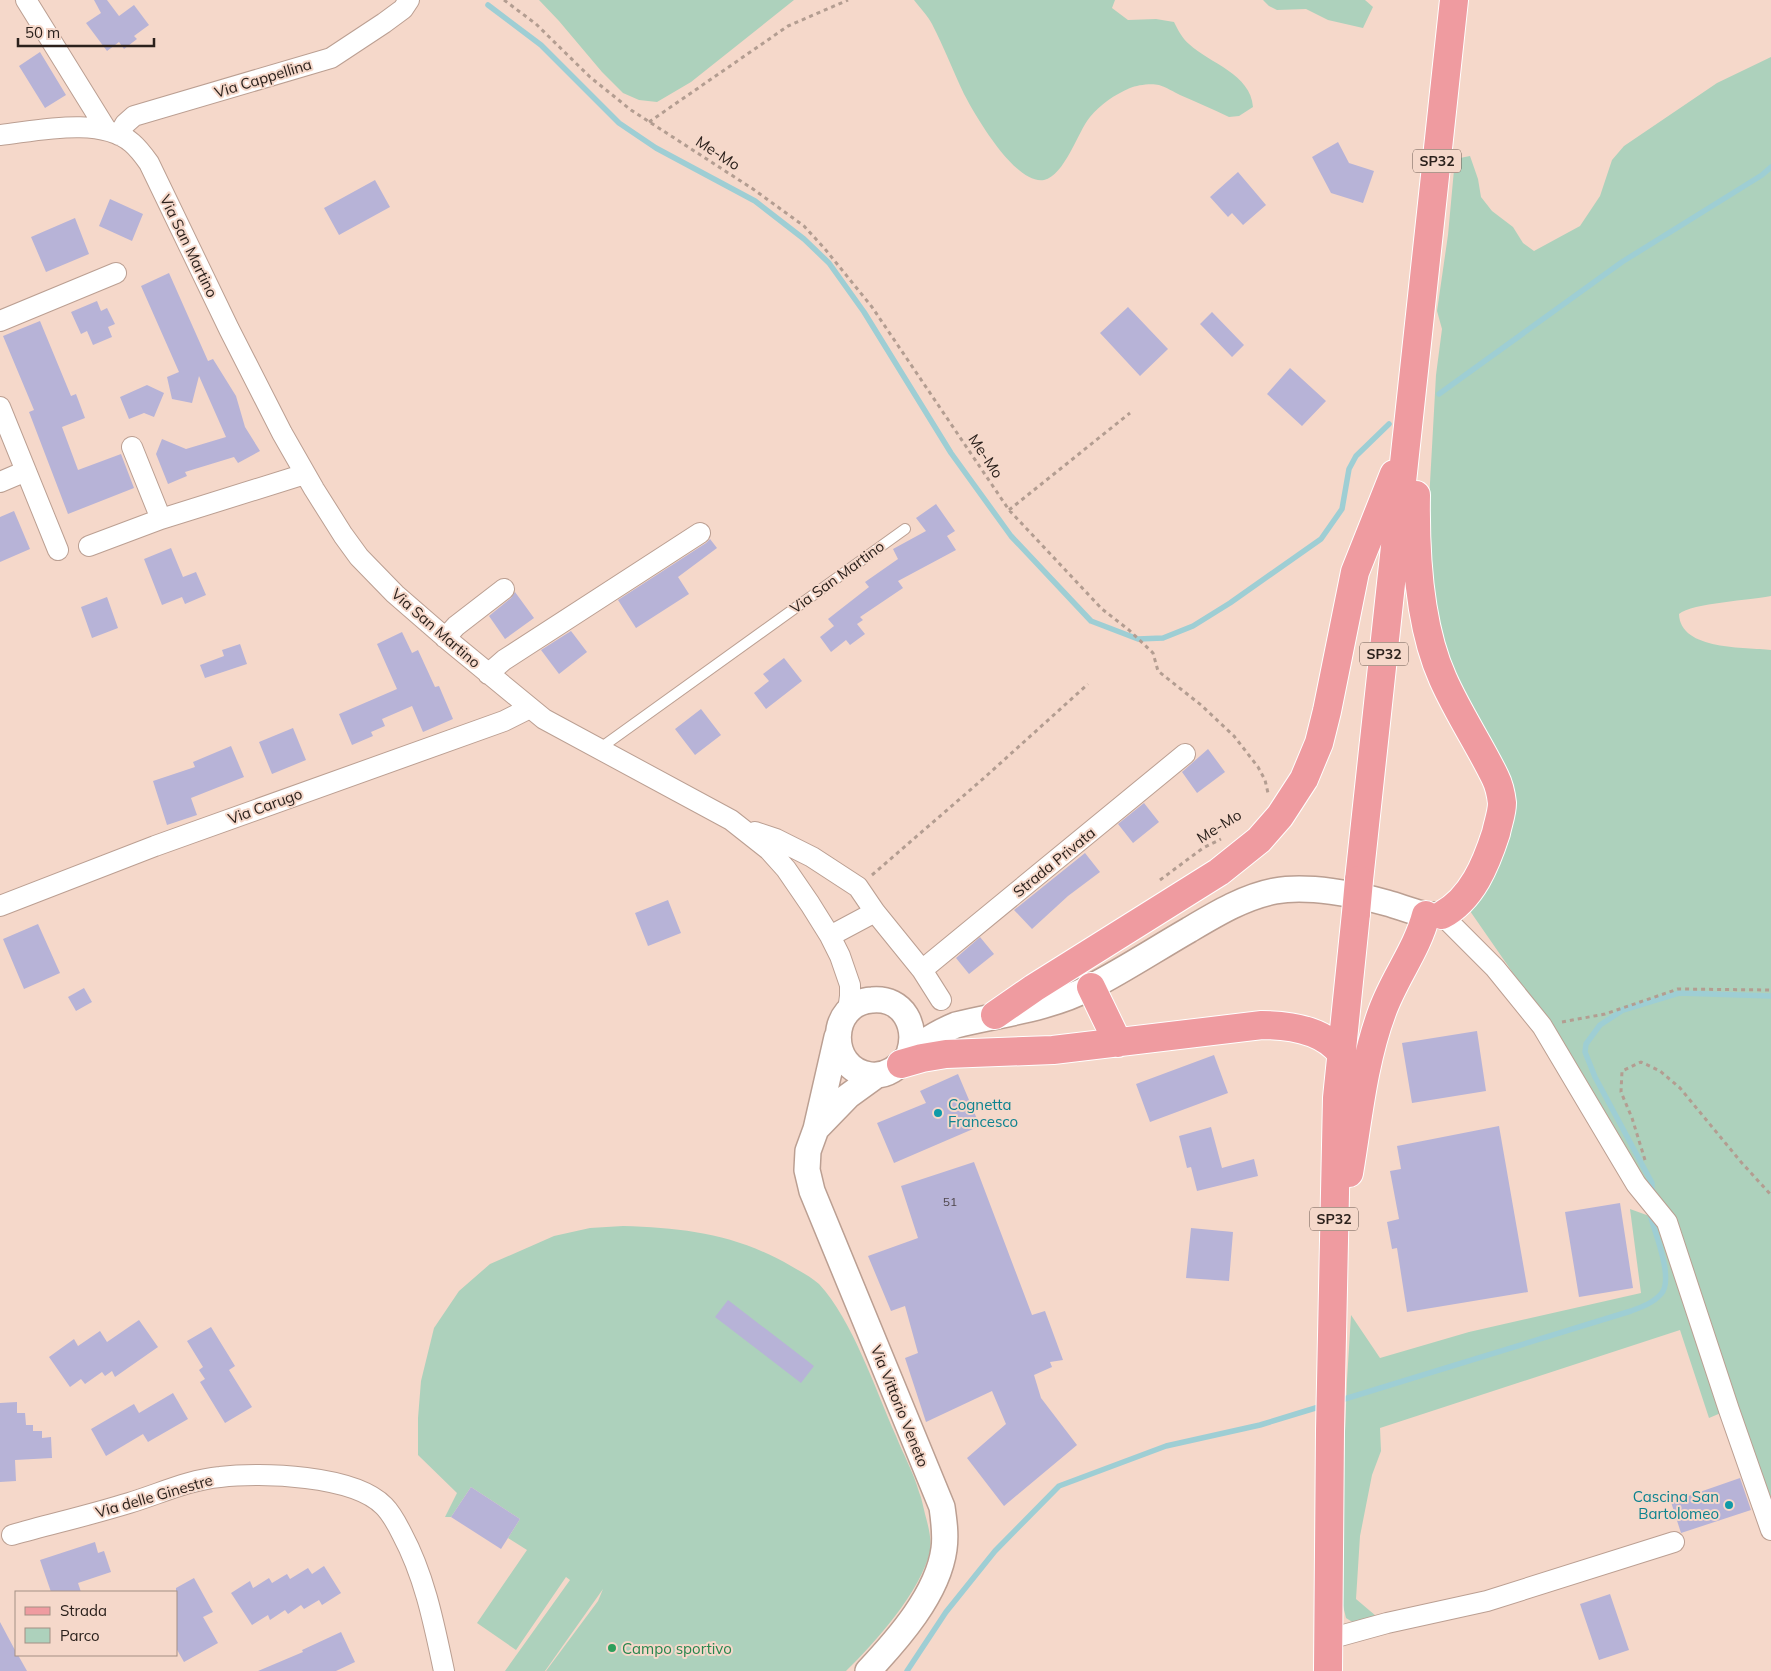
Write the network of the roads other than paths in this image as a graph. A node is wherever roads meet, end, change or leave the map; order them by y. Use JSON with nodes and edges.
{"nodes":[{"id":1,"x":26,"y":0,"type":"edge"},
{"id":2,"x":1454,"y":0,"type":"edge"},
{"id":3,"x":406,"y":4,"type":"edge"},
{"id":4,"x":112,"y":132,"type":"junction"},
{"id":5,"x":0,"y":135,"type":"edge"},
{"id":6,"x":116,"y":274,"type":"dead end"},
{"id":7,"x":0,"y":321,"type":"edge"},
{"id":8,"x":1420,"y":322,"type":"junction"},
{"id":9,"x":0,"y":407,"type":"edge"},
{"id":10,"x":1409,"y":428,"type":"junction"},
{"id":11,"x":132,"y":447,"type":"dead end"},
{"id":12,"x":26,"y":471,"type":"junction"},
{"id":13,"x":305,"y":474,"type":"junction"},
{"id":14,"x":0,"y":482,"type":"edge"},
{"id":15,"x":162,"y":519,"type":"junction"},
{"id":16,"x":905,"y":529,"type":"dead end"},
{"id":17,"x":700,"y":533,"type":"dead end"},
{"id":18,"x":89,"y":546,"type":"dead end"},
{"id":19,"x":58,"y":550,"type":"dead end"},
{"id":20,"x":504,"y":589,"type":"dead end"},
{"id":21,"x":444,"y":638,"type":"junction"},
{"id":22,"x":488,"y":674,"type":"junction"},
{"id":23,"x":530,"y":708,"type":"junction"},
{"id":24,"x":599,"y":749,"type":"junction"},
{"id":25,"x":1185,"y":754,"type":"dead end"},
{"id":26,"x":740,"y":826,"type":"junction"},
{"id":27,"x":0,"y":906,"type":"edge"},
{"id":28,"x":876,"y":912,"type":"junction"},
{"id":29,"x":1434,"y":915,"type":"junction"},
{"id":30,"x":830,"y":936,"type":"junction"},
{"id":31,"x":922,"y":970,"type":"junction"},
{"id":32,"x":846,"y":971,"type":"junction"},
{"id":33,"x":1091,"y":987,"type":"junction"},
{"id":34,"x":881,"y":1000,"type":"junction"},
{"id":35,"x":941,"y":1000,"type":"dead end"},
{"id":36,"x":848,"y":1011,"type":"junction"},
{"id":37,"x":905,"y":1014,"type":"junction"},
{"id":38,"x":995,"y":1015,"type":"junction"},
{"id":39,"x":956,"y":1025,"type":"junction"},
{"id":40,"x":837,"y":1037,"type":"junction"},
{"id":41,"x":1118,"y":1043,"type":"junction"},
{"id":42,"x":1340,"y":1053,"type":"junction"},
{"id":43,"x":905,"y":1059,"type":"junction"},
{"id":44,"x":876,"y":1075,"type":"junction"},
{"id":45,"x":816,"y":1129,"type":"junction"},
{"id":46,"x":1331,"y":1354,"type":"junction"},
{"id":47,"x":1771,"y":1530,"type":"edge"},
{"id":48,"x":12,"y":1535,"type":"dead end"},
{"id":49,"x":1674,"y":1542,"type":"dead end"},
{"id":50,"x":1329,"y":1639,"type":"junction"},
{"id":51,"x":444,"y":1671,"type":"edge"},
{"id":52,"x":868,"y":1671,"type":"edge"},
{"id":53,"x":1328,"y":1671,"type":"edge"}],
"edges":[{"from":1,"to":4,"type":"street","name":"Via San Martino"},
{"from":2,"to":8,"type":"main road","number":"SP32"},
{"from":3,"to":4,"type":"street","name":"Via Cappellina"},
{"from":4,"to":5,"type":"street"},
{"from":4,"to":13,"type":"street","name":"Via San Martino"},
{"from":6,"to":7,"type":"street"},
{"from":8,"to":10,"type":"main road","number":"SP32"},
{"from":8,"to":29,"type":"main road"},
{"from":9,"to":12,"type":"street"},
{"from":10,"to":38,"type":"main road"},
{"from":10,"to":42,"type":"main road","number":"SP32","bridge":true},
{"from":11,"to":15,"type":"street"},
{"from":12,"to":14,"type":"street"},
{"from":12,"to":19,"type":"street"},
{"from":13,"to":15,"type":"street"},
{"from":13,"to":21,"type":"street","name":"Via San Martino"},
{"from":15,"to":18,"type":"street"},
{"from":16,"to":24,"type":"lane","name":"Via San Martino"},
{"from":17,"to":22,"type":"street"},
{"from":20,"to":21,"type":"street"},
{"from":21,"to":22,"type":"street","name":"Via San Martino"},
{"from":22,"to":23,"type":"street","name":"Via San Martino"},
{"from":23,"to":24,"type":"street","name":"Via San Martino"},
{"from":23,"to":27,"type":"street","name":"Via Carugo"},
{"from":24,"to":26,"type":"street","name":"Via San Martino"},
{"from":25,"to":31,"type":"street","name":"Strada Privata"},
{"from":26,"to":28,"type":"street"},
{"from":26,"to":30,"type":"street","name":"Via San Martino"},
{"from":28,"to":30,"type":"street"},
{"from":28,"to":31,"type":"street"},
{"from":29,"to":33,"type":"street"},
{"from":29,"to":46,"type":"main road"},
{"from":29,"to":47,"type":"street"},
{"from":30,"to":32,"type":"street","name":"Via San Martino"},
{"from":31,"to":35,"type":"street"},
{"from":32,"to":34,"type":"street","name":"Via San Martino"},
{"from":32,"to":36,"type":"street","name":"Via San Martino"},
{"from":33,"to":38,"type":"street"},
{"from":33,"to":41,"type":"main road"},
{"from":34,"to":36,"type":"street"},
{"from":34,"to":37,"type":"street"},
{"from":36,"to":40,"type":"street"},
{"from":37,"to":39,"type":"street"},
{"from":37,"to":43,"type":"street"},
{"from":38,"to":39,"type":"street"},
{"from":39,"to":43,"type":"street"},
{"from":40,"to":44,"type":"street"},
{"from":40,"to":45,"type":"street"},
{"from":41,"to":42,"type":"main road"},
{"from":41,"to":43,"type":"main road"},
{"from":42,"to":46,"type":"main road","number":"SP32"},
{"from":43,"to":44,"type":"street"},
{"from":44,"to":45,"type":"street"},
{"from":45,"to":52,"type":"street","name":"Via Vittorio Veneto"},
{"from":46,"to":50,"type":"main road","number":"SP32"},
{"from":48,"to":51,"type":"street","name":"Via delle Ginestre"},
{"from":49,"to":50,"type":"street"},
{"from":50,"to":53,"type":"main road","number":"SP32"}]}
